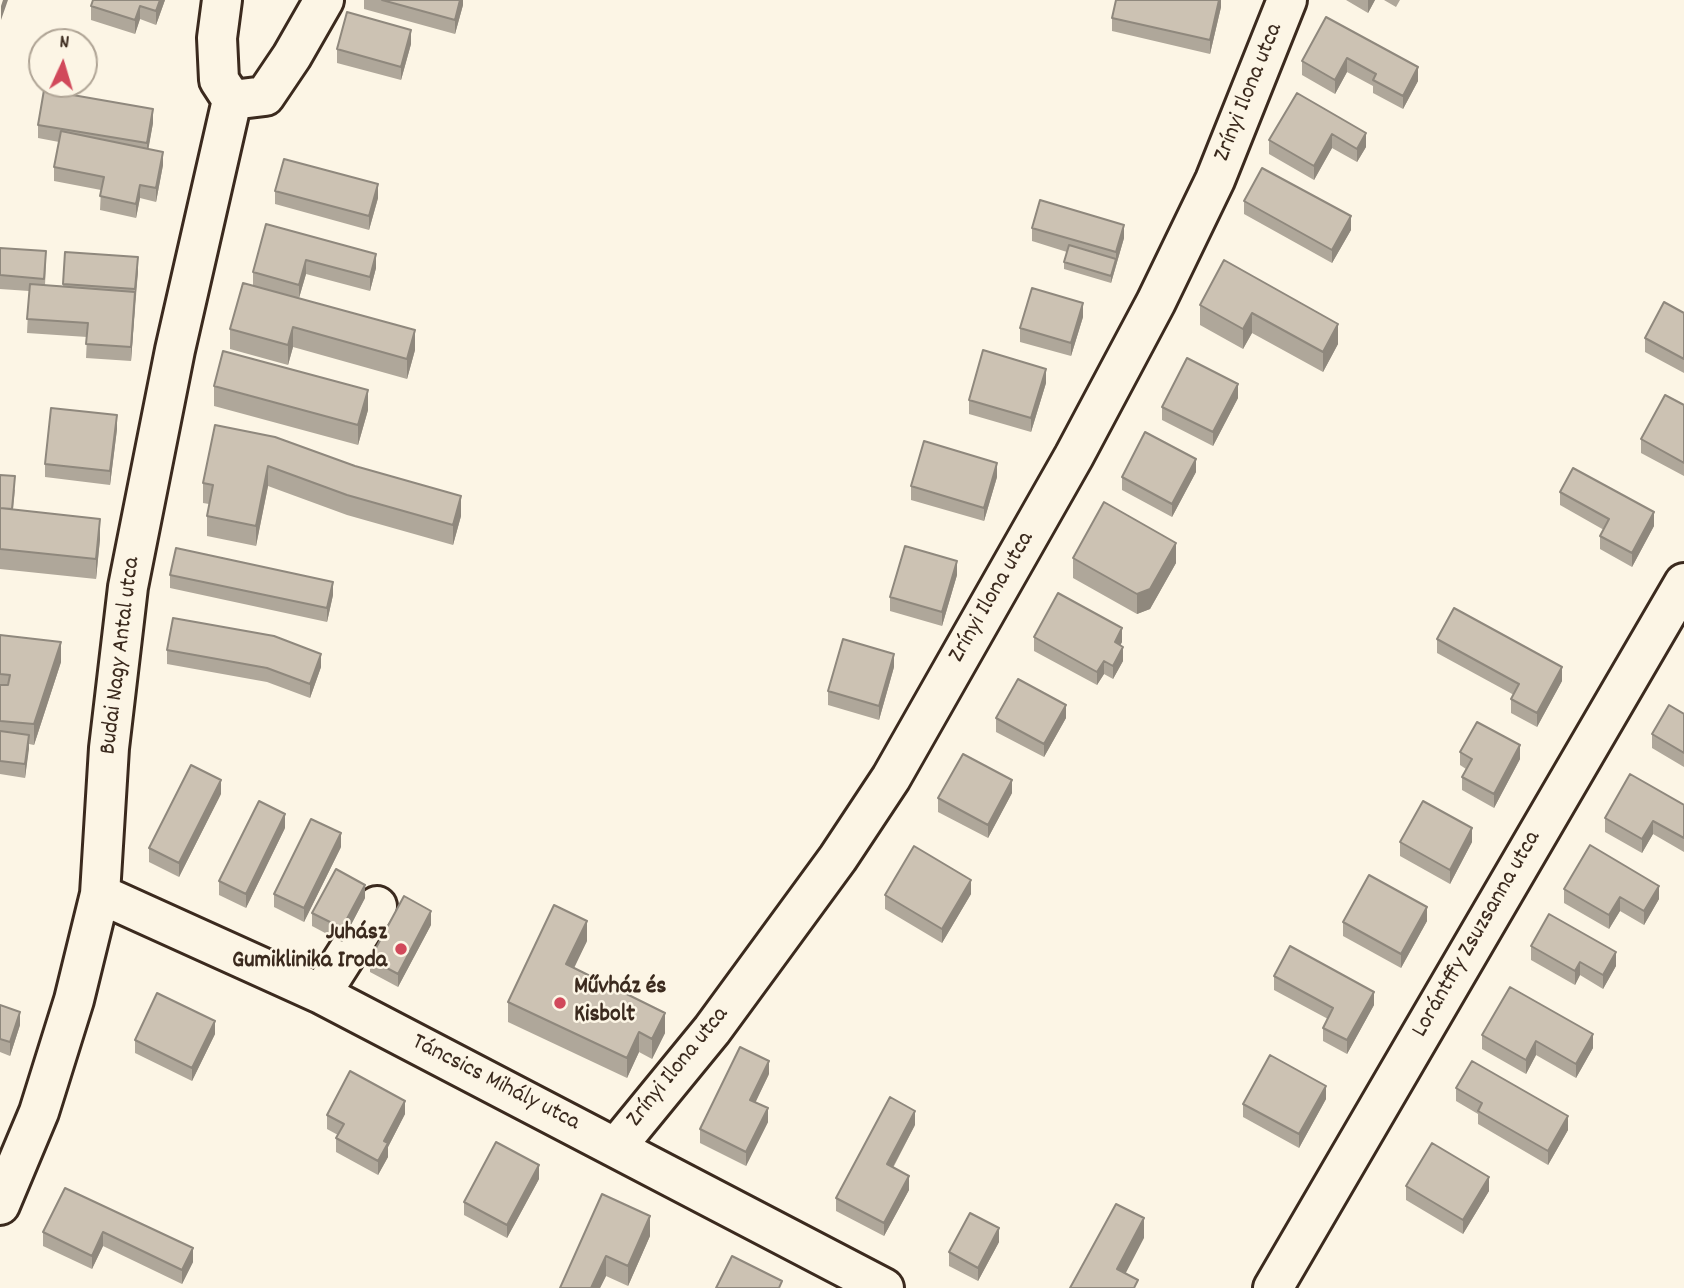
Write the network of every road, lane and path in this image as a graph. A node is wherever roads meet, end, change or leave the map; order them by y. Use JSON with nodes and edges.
{"nodes":[{"id":1,"x":222,"y":0,"type":"edge"},
{"id":2,"x":324,"y":0,"type":"edge"},
{"id":3,"x":1287,"y":0,"type":"edge"},
{"id":4,"x":232,"y":100,"type":"junction"},
{"id":5,"x":1684,"y":583,"type":"edge"},
{"id":6,"x":100,"y":894,"type":"junction"},
{"id":7,"x":377,"y":906,"type":"dead end"},
{"id":8,"x":321,"y":993,"type":"junction"},
{"id":9,"x":617,"y":1146,"type":"junction"},
{"id":10,"x":0,"y":1205,"type":"edge"},
{"id":11,"x":884,"y":1288,"type":"edge"},
{"id":12,"x":1273,"y":1288,"type":"edge"}],
"edges":[{"from":1,"to":4,"type":"street"},
{"from":2,"to":4,"type":"street"},
{"from":3,"to":9,"type":"street","name":"Zrínyi Ilona utca"},
{"from":4,"to":6,"type":"street","name":"Budai Nagy Antal utca"},
{"from":5,"to":12,"type":"street","name":"Lorántffy Zsuzsanna utca"},
{"from":6,"to":8,"type":"street","name":"Táncsics Mihály utca"},
{"from":6,"to":10,"type":"street","name":"Budai Nagy Antal utca"},
{"from":7,"to":8,"type":"street"},
{"from":8,"to":9,"type":"street","name":"Táncsics Mihály utca"},
{"from":9,"to":11,"type":"street","name":"Táncsics Mihály utca"}]}
